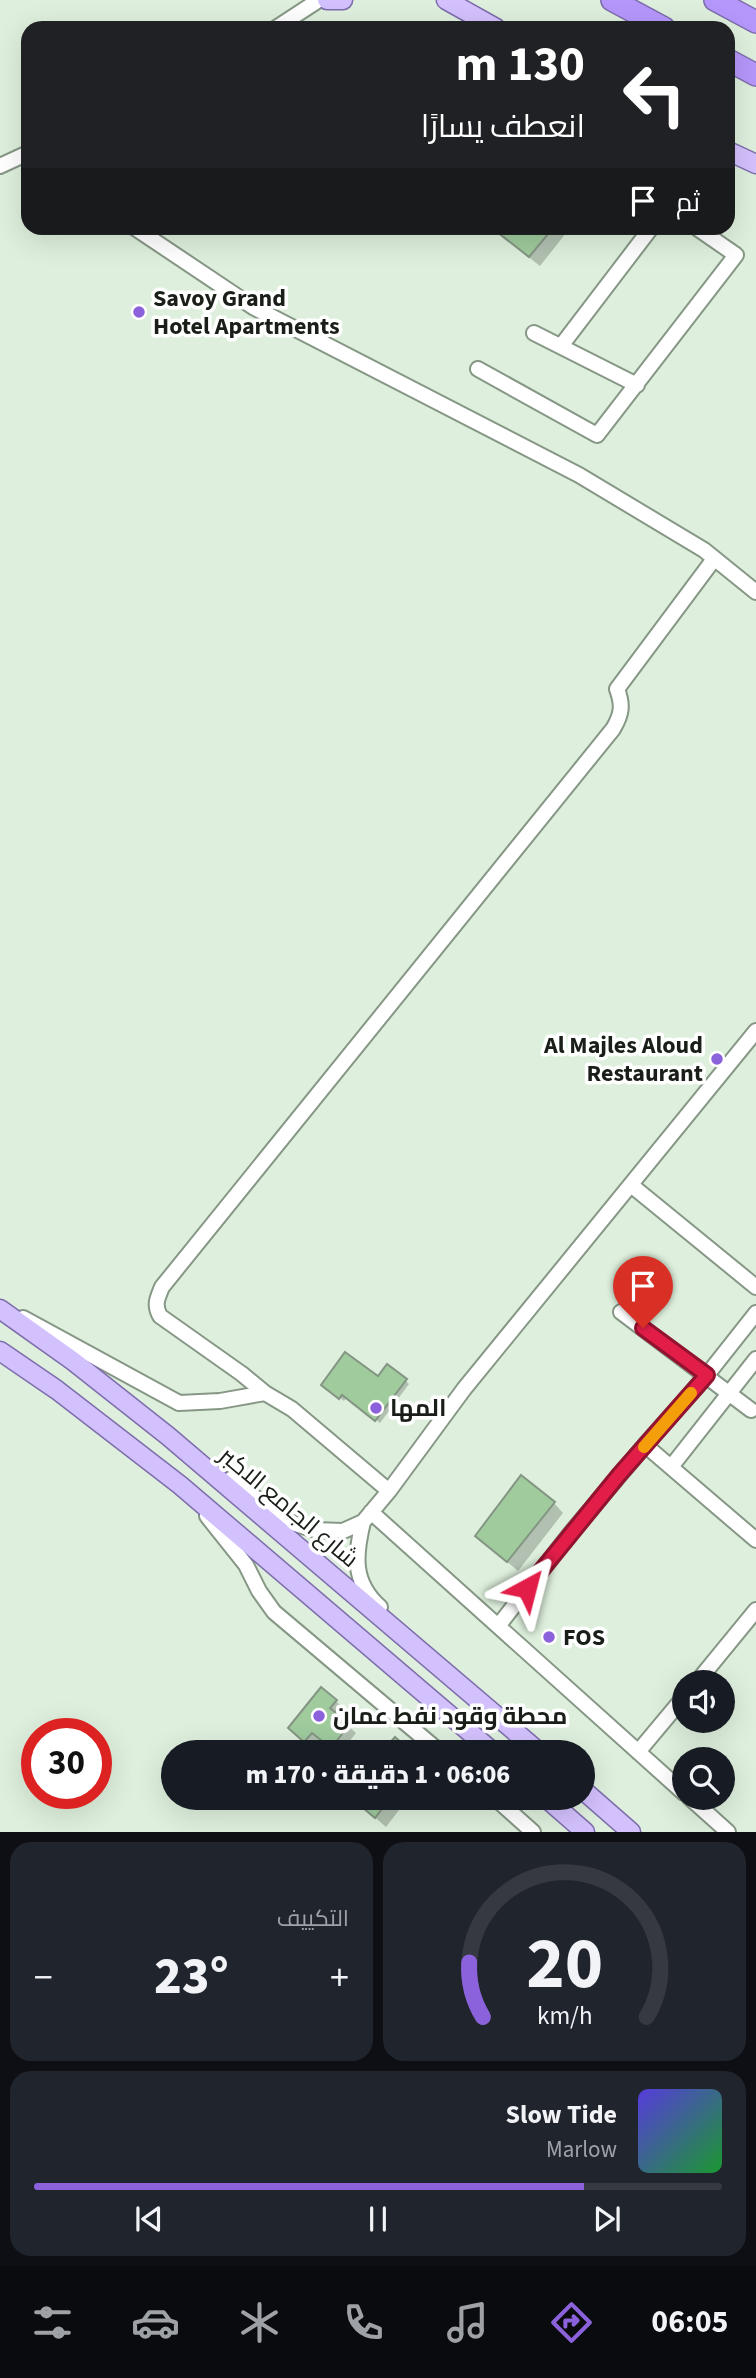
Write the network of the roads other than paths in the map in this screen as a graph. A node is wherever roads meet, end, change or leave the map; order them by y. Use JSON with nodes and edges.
{"nodes":[{"id":1,"x":319,"y":0,"type":"edge"},
{"id":2,"x":327,"y":0,"type":"edge"},
{"id":3,"x":343,"y":0,"type":"edge"},
{"id":4,"x":446,"y":0,"type":"edge"},
{"id":5,"x":612,"y":0,"type":"edge"},
{"id":6,"x":715,"y":0,"type":"edge"},
{"id":7,"x":735,"y":0,"type":"edge"},
{"id":8,"x":756,"y":15,"type":"edge"},
{"id":9,"x":286,"y":21,"type":"edge"},
{"id":10,"x":484,"y":21,"type":"edge"},
{"id":11,"x":651,"y":21,"type":"edge"},
{"id":12,"x":756,"y":22,"type":"edge"},
{"id":13,"x":735,"y":64,"type":"edge"},
{"id":14,"x":756,"y":75,"type":"edge"},
{"id":15,"x":735,"y":154,"type":"edge"},
{"id":16,"x":21,"y":156,"type":"edge"},
{"id":17,"x":756,"y":164,"type":"edge"},
{"id":18,"x":0,"y":166,"type":"edge"},
{"id":19,"x":145,"y":235,"type":"edge"},
{"id":20,"x":646,"y":235,"type":"edge"},
{"id":21,"x":707,"y":235,"type":"edge"},
{"id":22,"x":534,"y":333,"type":"dead end"},
{"id":23,"x":561,"y":346,"type":"junction"},
{"id":24,"x":478,"y":369,"type":"dead end"},
{"id":25,"x":637,"y":385,"type":"junction"},
{"id":26,"x":714,"y":559,"type":"junction"},
{"id":27,"x":756,"y":592,"type":"edge"},
{"id":28,"x":756,"y":1031,"type":"edge"},
{"id":29,"x":631,"y":1185,"type":"junction"},
{"id":30,"x":756,"y":1287,"type":"edge"},
{"id":31,"x":0,"y":1308,"type":"edge"},
{"id":32,"x":621,"y":1312,"type":"dead end"},
{"id":33,"x":756,"y":1312,"type":"edge"},
{"id":34,"x":0,"y":1351,"type":"edge"},
{"id":35,"x":756,"y":1359,"type":"edge"},
{"id":36,"x":707,"y":1375,"type":"junction"},
{"id":37,"x":265,"y":1393,"type":"junction"},
{"id":38,"x":729,"y":1393,"type":"junction"},
{"id":39,"x":751,"y":1410,"type":"dead end"},
{"id":40,"x":645,"y":1446,"type":"junction"},
{"id":41,"x":182,"y":1449,"type":"junction"},
{"id":42,"x":671,"y":1467,"type":"junction"},
{"id":43,"x":180,"y":1485,"type":"junction"},
{"id":44,"x":389,"y":1491,"type":"junction"},
{"id":45,"x":367,"y":1517,"type":"junction"},
{"id":46,"x":756,"y":1541,"type":"edge"},
{"id":47,"x":756,"y":1611,"type":"edge"},
{"id":48,"x":499,"y":1625,"type":"junction"},
{"id":49,"x":427,"y":1656,"type":"junction"},
{"id":50,"x":707,"y":1670,"type":"edge"},
{"id":51,"x":672,"y":1711,"type":"edge"},
{"id":52,"x":426,"y":1740,"type":"edge"},
{"id":53,"x":479,"y":1740,"type":"edge"},
{"id":54,"x":525,"y":1740,"type":"edge"},
{"id":55,"x":638,"y":1752,"type":"junction"},
{"id":56,"x":672,"y":1782,"type":"edge"},
{"id":57,"x":595,"y":1800,"type":"edge"},
{"id":58,"x":507,"y":1810,"type":"edge"},
{"id":59,"x":560,"y":1810,"type":"edge"},
{"id":60,"x":703,"y":1810,"type":"edge"},
{"id":61,"x":527,"y":1829,"type":"edge"},
{"id":62,"x":585,"y":1832,"type":"edge"},
{"id":63,"x":631,"y":1832,"type":"edge"},
{"id":64,"x":728,"y":1832,"type":"edge"}],
"edges":[{"from":1,"to":9,"type":"street"},
{"from":2,"to":3,"type":"main road"},
{"from":4,"to":10,"type":"main road"},
{"from":5,"to":11,"type":"highway"},
{"from":6,"to":12,"type":"highway"},
{"from":7,"to":8,"type":"street"},
{"from":13,"to":14,"type":"highway"},
{"from":15,"to":17,"type":"main road"},
{"from":16,"to":18,"type":"street"},
{"from":19,"to":26,"type":"street"},
{"from":20,"to":23,"type":"street"},
{"from":21,"to":25,"type":"street"},
{"from":22,"to":23,"type":"street"},
{"from":23,"to":25,"type":"street"},
{"from":24,"to":25,"type":"street"},
{"from":26,"to":27,"type":"street"},
{"from":26,"to":37,"type":"street"},
{"from":28,"to":29,"type":"street"},
{"from":29,"to":30,"type":"street"},
{"from":29,"to":44,"type":"street"},
{"from":31,"to":37,"type":"street"},
{"from":31,"to":41,"type":"main road","name":"شارع الجامع الاكبر"},
{"from":32,"to":36,"type":"street"},
{"from":33,"to":36,"type":"street"},
{"from":34,"to":43,"type":"main road"},
{"from":35,"to":38,"type":"street"},
{"from":36,"to":38,"type":"street"},
{"from":36,"to":40,"type":"street"},
{"from":37,"to":44,"type":"street"},
{"from":38,"to":39,"type":"street"},
{"from":38,"to":42,"type":"street"},
{"from":40,"to":42,"type":"street"},
{"from":40,"to":48,"type":"street"},
{"from":41,"to":45,"type":"street"},
{"from":41,"to":49,"type":"main road","name":"شارع الجامع الاكبر"},
{"from":42,"to":46,"type":"street"},
{"from":43,"to":52,"type":"street"},
{"from":43,"to":53,"type":"main road"},
{"from":44,"to":45,"type":"street"},
{"from":45,"to":48,"type":"street"},
{"from":45,"to":49,"type":"street"},
{"from":47,"to":50,"type":"street"},
{"from":48,"to":55,"type":"street"},
{"from":49,"to":54,"type":"main road","name":"شارع الجامع الاكبر"},
{"from":51,"to":55,"type":"street"},
{"from":55,"to":56,"type":"street"},
{"from":57,"to":63,"type":"main road"},
{"from":58,"to":61,"type":"street"},
{"from":59,"to":62,"type":"main road"},
{"from":60,"to":64,"type":"street"}]}
